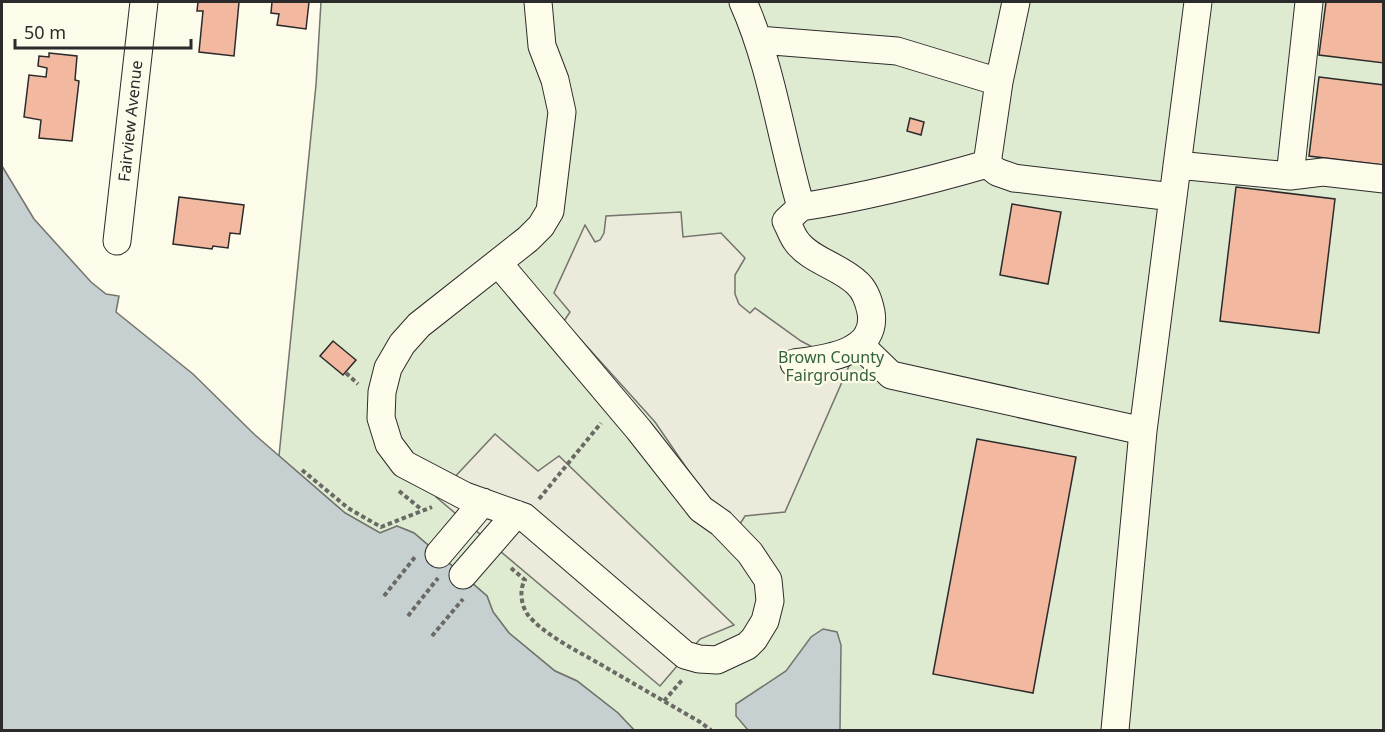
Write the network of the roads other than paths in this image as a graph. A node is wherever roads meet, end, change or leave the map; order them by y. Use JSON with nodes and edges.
{"nodes":[{"id":1,"x":144,"y":2,"type":"edge"},
{"id":2,"x":538,"y":2,"type":"edge"},
{"id":3,"x":743,"y":2,"type":"edge"},
{"id":4,"x":1016,"y":2,"type":"edge"},
{"id":5,"x":1198,"y":2,"type":"edge"},
{"id":6,"x":1308,"y":2,"type":"edge"},
{"id":7,"x":759,"y":39,"type":"junction"},
{"id":8,"x":999,"y":82,"type":"junction"},
{"id":9,"x":987,"y":164,"type":"junction"},
{"id":10,"x":1177,"y":165,"type":"junction"},
{"id":11,"x":1290,"y":176,"type":"junction"},
{"id":12,"x":1383,"y":179,"type":"edge"},
{"id":13,"x":1173,"y":197,"type":"junction"},
{"id":14,"x":801,"y":207,"type":"junction"},
{"id":15,"x":117,"y":241,"type":"dead end"},
{"id":16,"x":499,"y":264,"type":"junction"},
{"id":17,"x":860,"y":345,"type":"junction"},
{"id":18,"x":794,"y":363,"type":"dead end"},
{"id":19,"x":1143,"y":431,"type":"junction"},
{"id":20,"x":483,"y":502,"type":"junction"},
{"id":21,"x":520,"y":515,"type":"junction"},
{"id":22,"x":1115,"y":730,"type":"edge"}],
"edges":[{"from":1,"to":15,"type":"street","name":"Fairview Avenue"},
{"from":2,"to":16,"type":"street"},
{"from":3,"to":7,"type":"street"},
{"from":4,"to":8,"type":"street"},
{"from":5,"to":10,"type":"street"},
{"from":6,"to":11,"type":"street"},
{"from":7,"to":8,"type":"street"},
{"from":7,"to":14,"type":"street"},
{"from":8,"to":9,"type":"street"},
{"from":9,"to":13,"type":"street"},
{"from":9,"to":14,"type":"street"},
{"from":10,"to":11,"type":"street"},
{"from":10,"to":13,"type":"street"},
{"from":11,"to":12,"type":"street"},
{"from":13,"to":19,"type":"street"},
{"from":14,"to":17,"type":"street"},
{"from":16,"to":20,"type":"street"},
{"from":16,"to":21,"type":"street"},
{"from":17,"to":18,"type":"street"},
{"from":17,"to":19,"type":"street"},
{"from":19,"to":22,"type":"street"},
{"from":20,"to":21,"type":"street"},
{"from":20,"to":21,"type":"street"}]}
